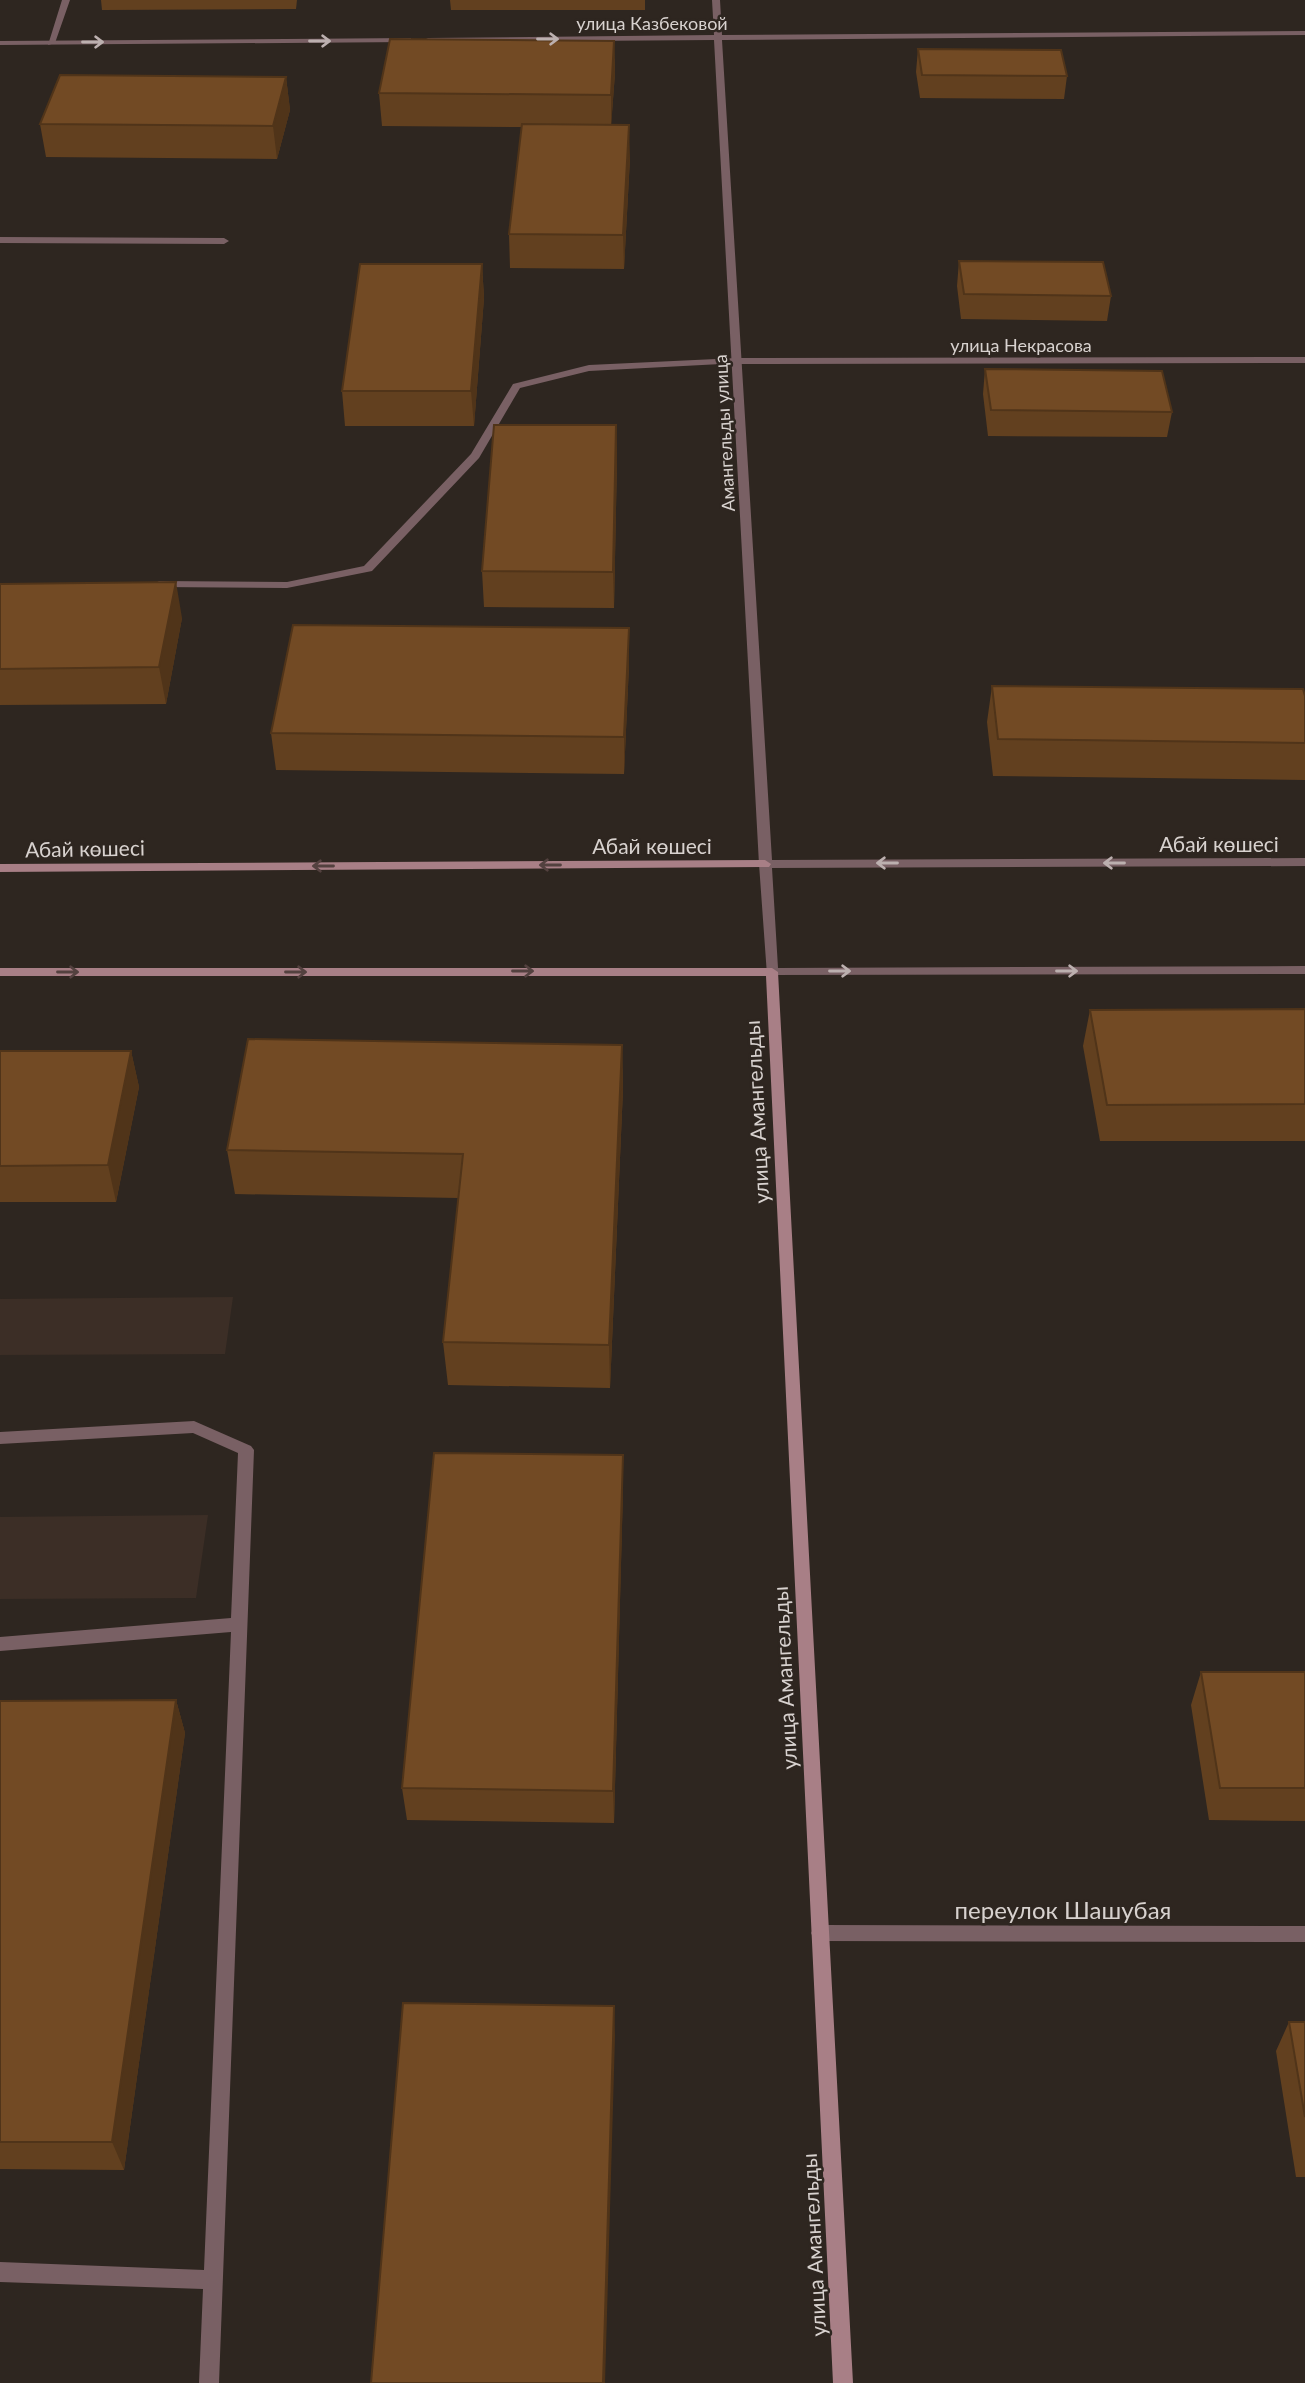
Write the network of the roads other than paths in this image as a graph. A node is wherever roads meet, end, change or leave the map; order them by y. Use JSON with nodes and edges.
{"nodes":[{"id":1,"x":66,"y":0,"type":"edge"},
{"id":2,"x":716,"y":0,"type":"edge"},
{"id":3,"x":1305,"y":33,"type":"edge"},
{"id":4,"x":719,"y":38,"type":"junction"},
{"id":5,"x":0,"y":43,"type":"edge"},
{"id":6,"x":51,"y":43,"type":"junction"},
{"id":7,"x":0,"y":240,"type":"edge"},
{"id":8,"x":224,"y":241,"type":"dead end"},
{"id":9,"x":1305,"y":360,"type":"edge"},
{"id":10,"x":737,"y":362,"type":"junction"},
{"id":11,"x":149,"y":584,"type":"edge"},
{"id":12,"x":1305,"y":862,"type":"edge"},
{"id":13,"x":765,"y":864,"type":"junction"},
{"id":14,"x":0,"y":869,"type":"edge"},
{"id":15,"x":1305,"y":970,"type":"edge"},
{"id":16,"x":0,"y":972,"type":"edge"},
{"id":17,"x":772,"y":972,"type":"junction"},
{"id":18,"x":0,"y":1438,"type":"edge"},
{"id":19,"x":240,"y":1624,"type":"junction"},
{"id":20,"x":0,"y":1644,"type":"edge"},
{"id":21,"x":820,"y":1933,"type":"junction"},
{"id":22,"x":1305,"y":1934,"type":"edge"},
{"id":23,"x":0,"y":2272,"type":"edge"},
{"id":24,"x":213,"y":2280,"type":"junction"},
{"id":25,"x":209,"y":2383,"type":"edge"},
{"id":26,"x":843,"y":2383,"type":"edge"}],
"edges":[{"from":1,"to":6,"type":"street"},
{"from":2,"to":4,"type":"street","name":"Амангельды улица"},
{"from":3,"to":4,"type":"street","name":"улица Казбековой"},
{"from":6,"to":4,"type":"street","name":"улица Казбековой","one_way":true},
{"from":4,"to":10,"type":"street","name":"Амангельды улица"},
{"from":5,"to":6,"type":"street","name":"улица Казбековой"},
{"from":7,"to":8,"type":"street"},
{"from":9,"to":10,"type":"street","name":"улица Некрасова"},
{"from":10,"to":11,"type":"street","name":"улица Некрасова"},
{"from":10,"to":13,"type":"street","name":"Амангельды улица"},
{"from":12,"to":13,"type":"street","name":"Абай көшесі","one_way":true},
{"from":13,"to":14,"type":"main road","name":"Абай көшесі","one_way":true},
{"from":13,"to":17,"type":"street","name":"Амангельды улица"},
{"from":17,"to":15,"type":"street","one_way":true},
{"from":16,"to":17,"type":"main road","one_way":true},
{"from":17,"to":21,"type":"main road","name":"улица Амангельды"},
{"from":18,"to":19,"type":"street"},
{"from":19,"to":20,"type":"street"},
{"from":19,"to":24,"type":"street"},
{"from":21,"to":22,"type":"street","name":"переулок Шашубая"},
{"from":21,"to":26,"type":"main road","name":"улица Амангельды"},
{"from":23,"to":24,"type":"street"},
{"from":24,"to":25,"type":"street"}]}
